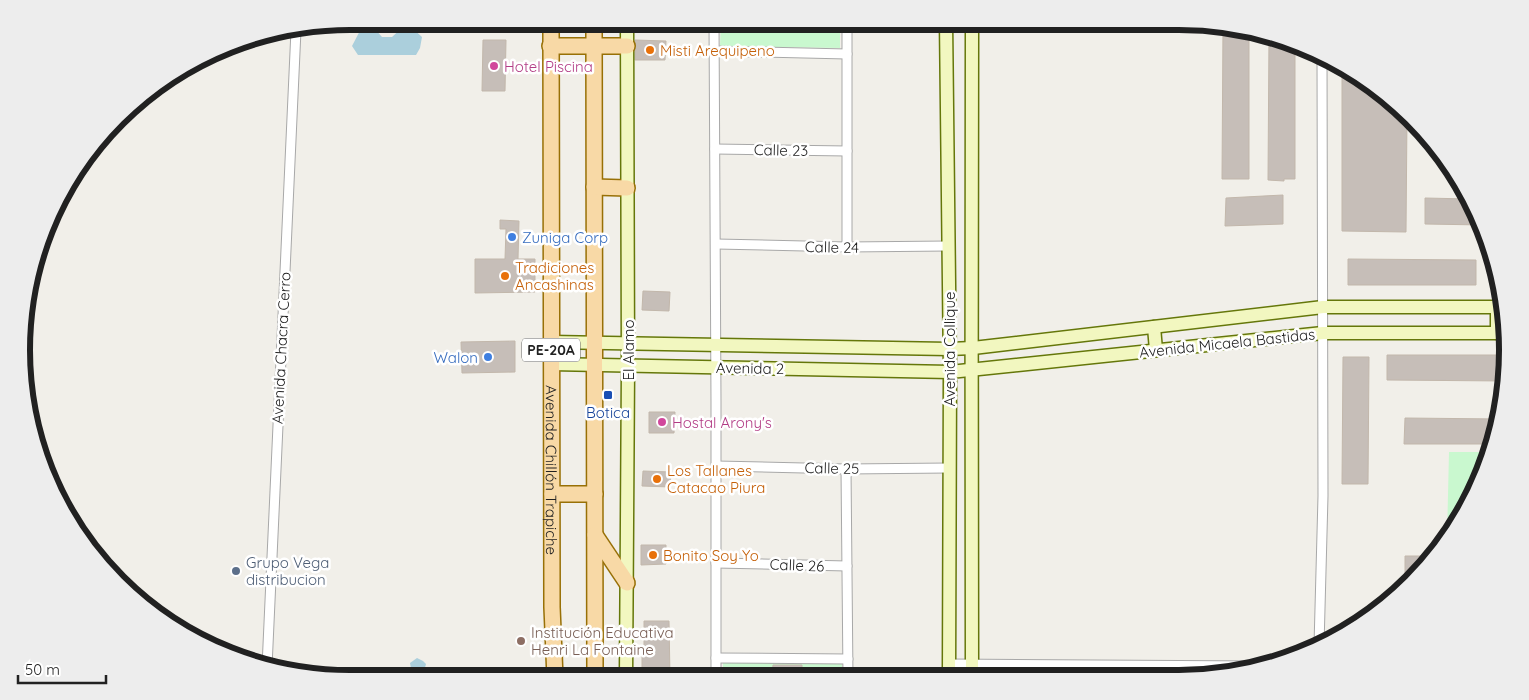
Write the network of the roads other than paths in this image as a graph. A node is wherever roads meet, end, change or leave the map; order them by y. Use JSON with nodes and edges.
{"nodes":[{"id":1,"x":550,"y":30,"type":"edge"},
{"id":2,"x":594,"y":30,"type":"edge"},
{"id":3,"x":627,"y":30,"type":"edge"},
{"id":4,"x":714,"y":30,"type":"edge"},
{"id":5,"x":847,"y":30,"type":"edge"},
{"id":6,"x":946,"y":30,"type":"edge"},
{"id":7,"x":972,"y":30,"type":"edge"},
{"id":8,"x":296,"y":35,"type":"edge"},
{"id":9,"x":550,"y":46,"type":"junction"},
{"id":10,"x":594,"y":46,"type":"junction"},
{"id":11,"x":627,"y":46,"type":"junction"},
{"id":12,"x":714,"y":51,"type":"junction"},
{"id":13,"x":847,"y":54,"type":"junction"},
{"id":14,"x":1322,"y":64,"type":"edge"},
{"id":15,"x":716,"y":149,"type":"junction"},
{"id":16,"x":847,"y":151,"type":"junction"},
{"id":17,"x":594,"y":187,"type":"junction"},
{"id":18,"x":627,"y":188,"type":"junction"},
{"id":19,"x":716,"y":244,"type":"junction"},
{"id":20,"x":948,"y":246,"type":"junction"},
{"id":21,"x":847,"y":247,"type":"junction"},
{"id":22,"x":1323,"y":307,"type":"junction"},
{"id":23,"x":1496,"y":308,"type":"edge"},
{"id":24,"x":1154,"y":326,"type":"junction"},
{"id":25,"x":1498,"y":333,"type":"edge"},
{"id":26,"x":1323,"y":334,"type":"junction"},
{"id":27,"x":1034,"y":341,"type":"junction"},
{"id":28,"x":551,"y":342,"type":"junction"},
{"id":29,"x":594,"y":342,"type":"junction"},
{"id":30,"x":627,"y":343,"type":"junction"},
{"id":31,"x":716,"y":345,"type":"junction"},
{"id":32,"x":949,"y":348,"type":"junction"},
{"id":33,"x":973,"y":348,"type":"junction"},
{"id":34,"x":1156,"y":350,"type":"junction"},
{"id":35,"x":1039,"y":363,"type":"junction"},
{"id":36,"x":551,"y":364,"type":"junction"},
{"id":37,"x":594,"y":365,"type":"junction"},
{"id":38,"x":628,"y":366,"type":"junction"},
{"id":39,"x":716,"y":368,"type":"junction"},
{"id":40,"x":972,"y":371,"type":"junction"},
{"id":41,"x":950,"y":372,"type":"junction"},
{"id":42,"x":716,"y":466,"type":"junction"},
{"id":43,"x":949,"y":468,"type":"junction"},
{"id":44,"x":846,"y":469,"type":"junction"},
{"id":45,"x":552,"y":494,"type":"junction"},
{"id":46,"x":595,"y":494,"type":"junction"},
{"id":47,"x":595,"y":535,"type":"junction"},
{"id":48,"x":716,"y":563,"type":"junction"},
{"id":49,"x":847,"y":566,"type":"junction"},
{"id":50,"x":627,"y":583,"type":"junction"},
{"id":51,"x":1319,"y":638,"type":"edge"},
{"id":52,"x":716,"y":658,"type":"junction"},
{"id":53,"x":267,"y":659,"type":"edge"},
{"id":54,"x":848,"y":659,"type":"junction"},
{"id":55,"x":1224,"y":666,"type":"edge"},
{"id":56,"x":555,"y":670,"type":"edge"},
{"id":57,"x":595,"y":670,"type":"edge"},
{"id":58,"x":626,"y":670,"type":"edge"},
{"id":59,"x":716,"y":670,"type":"edge"},
{"id":60,"x":848,"y":670,"type":"edge"},
{"id":61,"x":949,"y":670,"type":"edge"},
{"id":62,"x":972,"y":670,"type":"edge"}],
"edges":[{"from":1,"to":9,"type":"main road","name":"Avenida Chillón Trapiche","number":"PE-20A"},
{"from":2,"to":10,"type":"main road","number":"PE-20A"},
{"from":3,"to":11,"type":"main road","name":"El Alamo"},
{"from":4,"to":12,"type":"street"},
{"from":5,"to":13,"type":"street"},
{"from":6,"to":20,"type":"main road","name":"Avenida Collique"},
{"from":7,"to":33,"type":"main road"},
{"from":8,"to":53,"type":"street","name":"Avenida Chacra Cerro"},
{"from":9,"to":10,"type":"main road"},
{"from":9,"to":28,"type":"main road","name":"Avenida Chillón Trapiche","number":"PE-20A"},
{"from":10,"to":11,"type":"main road"},
{"from":10,"to":17,"type":"main road","number":"PE-20A"},
{"from":11,"to":18,"type":"main road","name":"El Alamo"},
{"from":12,"to":13,"type":"street"},
{"from":12,"to":15,"type":"street"},
{"from":13,"to":16,"type":"street"},
{"from":14,"to":22,"type":"street"},
{"from":15,"to":16,"type":"street","name":"Calle 23"},
{"from":15,"to":19,"type":"street"},
{"from":16,"to":21,"type":"street"},
{"from":17,"to":18,"type":"main road"},
{"from":17,"to":29,"type":"main road","number":"PE-20A"},
{"from":18,"to":30,"type":"main road","name":"El Alamo"},
{"from":19,"to":21,"type":"street","name":"Calle 24"},
{"from":19,"to":31,"type":"street"},
{"from":20,"to":21,"type":"street","name":"Calle 24"},
{"from":20,"to":32,"type":"main road","name":"Avenida Collique"},
{"from":22,"to":23,"type":"main road","name":"Avenida Micaela Bastidas"},
{"from":22,"to":24,"type":"main road","name":"Avenida Micaela Bastidas"},
{"from":22,"to":26,"type":"street"},
{"from":24,"to":27,"type":"main road","name":"Avenida Micaela Bastidas"},
{"from":24,"to":34,"type":"main road"},
{"from":25,"to":26,"type":"main road","name":"Avenida Micaela Bastidas"},
{"from":26,"to":34,"type":"main road","name":"Avenida Micaela Bastidas"},
{"from":26,"to":51,"type":"street"},
{"from":27,"to":33,"type":"main road","name":"Avenida Micaela Bastidas"},
{"from":27,"to":35,"type":"main road"},
{"from":28,"to":29,"type":"main road","name":"Avenida 2"},
{"from":28,"to":36,"type":"main road","name":"Avenida Chillón Trapiche","number":"PE-20A"},
{"from":29,"to":30,"type":"main road","name":"Avenida 2"},
{"from":29,"to":37,"type":"main road","number":"PE-20A"},
{"from":30,"to":31,"type":"main road","name":"Avenida 2"},
{"from":30,"to":38,"type":"main road","name":"El Alamo"},
{"from":31,"to":32,"type":"main road","name":"Avenida 2"},
{"from":31,"to":39,"type":"street"},
{"from":32,"to":33,"type":"main road","name":"Avenida Micaela Bastidas"},
{"from":32,"to":41,"type":"main road","name":"Avenida Collique"},
{"from":33,"to":40,"type":"main road"},
{"from":34,"to":35,"type":"main road","name":"Avenida Micaela Bastidas"},
{"from":35,"to":40,"type":"main road","name":"Avenida Micaela Bastidas"},
{"from":36,"to":37,"type":"main road","name":"Avenida 2"},
{"from":36,"to":45,"type":"main road","name":"Avenida Chillón Trapiche","number":"PE-20A"},
{"from":37,"to":38,"type":"main road","name":"Avenida 2"},
{"from":37,"to":46,"type":"main road","number":"PE-20A"},
{"from":38,"to":39,"type":"main road","name":"Avenida 2"},
{"from":38,"to":50,"type":"main road","name":"El Alamo"},
{"from":39,"to":41,"type":"main road","name":"Avenida 2"},
{"from":39,"to":42,"type":"street"},
{"from":40,"to":41,"type":"main road","name":"Avenida Micaela Bastidas"},
{"from":40,"to":62,"type":"main road"},
{"from":41,"to":43,"type":"main road","name":"Avenida Collique"},
{"from":42,"to":44,"type":"street","name":"Calle 25"},
{"from":42,"to":48,"type":"street"},
{"from":43,"to":44,"type":"street","name":"Calle 25"},
{"from":43,"to":61,"type":"main road","name":"Avenida Collique"},
{"from":44,"to":49,"type":"street"},
{"from":45,"to":46,"type":"main road"},
{"from":45,"to":56,"type":"main road","name":"Avenida Chillón Trapiche","number":"PE-20A"},
{"from":46,"to":47,"type":"main road","number":"PE-20A"},
{"from":47,"to":50,"type":"main road"},
{"from":47,"to":57,"type":"main road","number":"PE-20A"},
{"from":48,"to":49,"type":"street","name":"Calle 26"},
{"from":48,"to":52,"type":"street"},
{"from":49,"to":54,"type":"street"},
{"from":50,"to":58,"type":"main road","name":"El Alamo"},
{"from":52,"to":54,"type":"street"},
{"from":52,"to":59,"type":"street"},
{"from":54,"to":60,"type":"street"},
{"from":55,"to":62,"type":"street"},
{"from":61,"to":62,"type":"street"}]}
